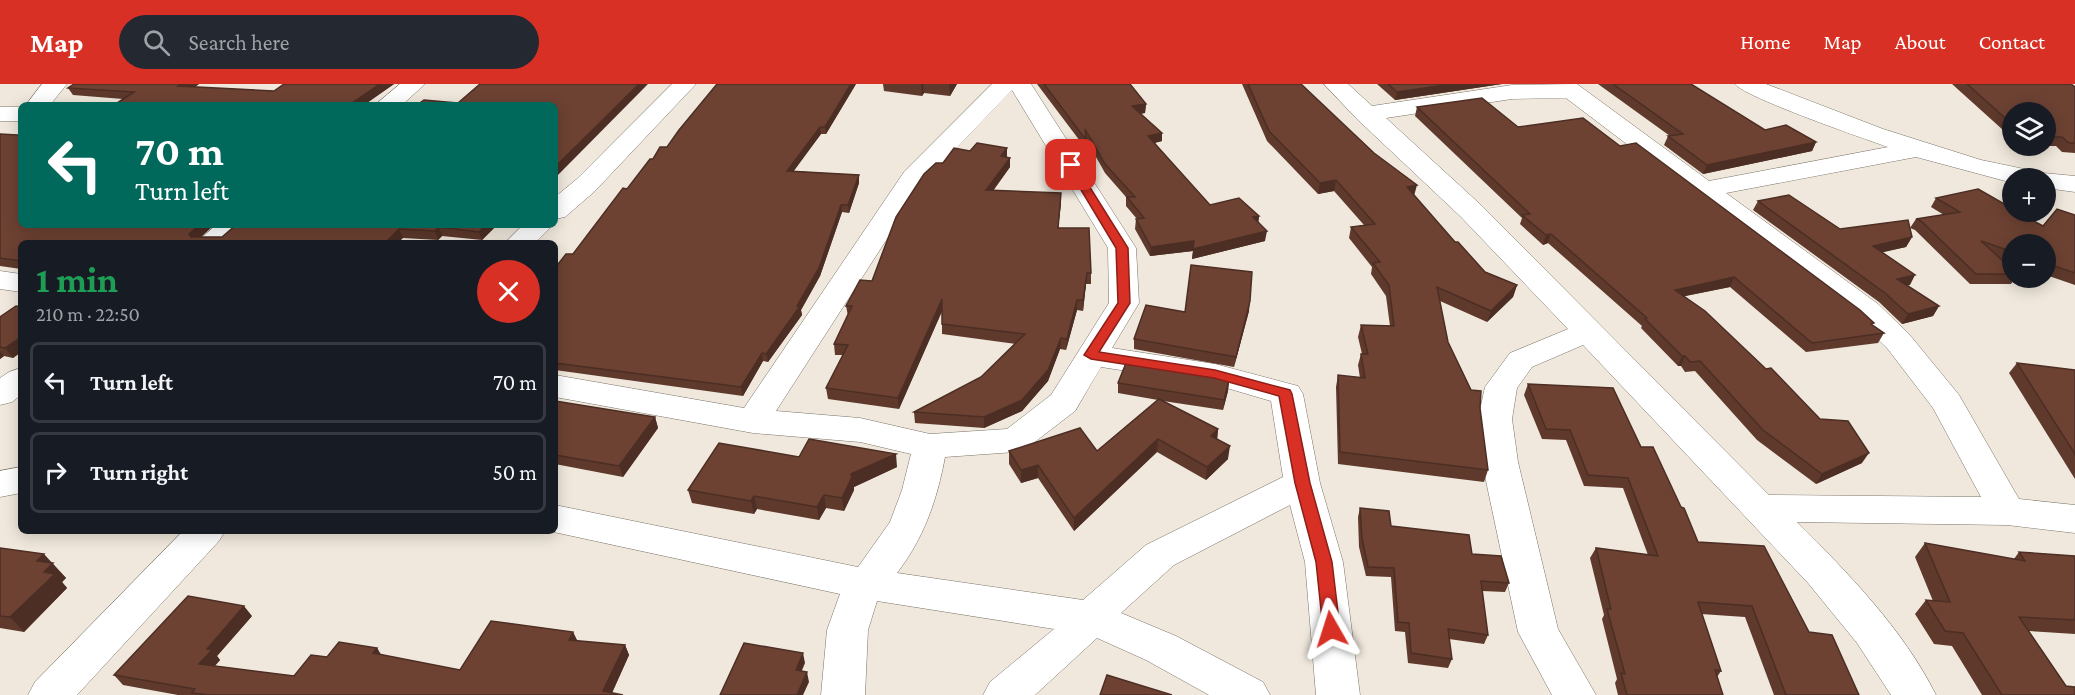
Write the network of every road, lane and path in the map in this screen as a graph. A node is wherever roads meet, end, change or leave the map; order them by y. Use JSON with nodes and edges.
{"nodes":[{"id":1,"x":56,"y":84,"type":"edge"},
{"id":2,"x":414,"y":84,"type":"edge"},
{"id":3,"x":685,"y":84,"type":"edge"},
{"id":4,"x":1005,"y":84,"type":"edge"},
{"id":5,"x":1020,"y":84,"type":"edge"},
{"id":6,"x":1335,"y":84,"type":"edge"},
{"id":7,"x":1746,"y":84,"type":"edge"},
{"id":8,"x":1567,"y":87,"type":"edge"},
{"id":9,"x":40,"y":102,"type":"edge"},
{"id":10,"x":391,"y":102,"type":"edge"},
{"id":11,"x":0,"y":114,"type":"edge"},
{"id":12,"x":18,"y":114,"type":"edge"},
{"id":13,"x":1365,"y":114,"type":"junction"},
{"id":14,"x":1918,"y":149,"type":"junction"},
{"id":15,"x":2002,"y":174,"type":"edge"},
{"id":16,"x":558,"y":181,"type":"edge"},
{"id":17,"x":2056,"y":181,"type":"edge"},
{"id":18,"x":2075,"y":184,"type":"edge"},
{"id":19,"x":586,"y":185,"type":"junction"},
{"id":20,"x":1702,"y":190,"type":"junction"},
{"id":21,"x":558,"y":208,"type":"edge"},
{"id":22,"x":229,"y":228,"type":"edge"},
{"id":23,"x":536,"y":228,"type":"edge"},
{"id":24,"x":214,"y":240,"type":"edge"},
{"id":25,"x":522,"y":240,"type":"edge"},
{"id":26,"x":0,"y":280,"type":"edge"},
{"id":27,"x":18,"y":283,"type":"edge"},
{"id":28,"x":1588,"y":332,"type":"junction"},
{"id":29,"x":1091,"y":355,"type":"junction"},
{"id":30,"x":18,"y":382,"type":"edge"},
{"id":31,"x":558,"y":387,"type":"edge"},
{"id":32,"x":0,"y":394,"type":"edge"},
{"id":33,"x":753,"y":421,"type":"junction"},
{"id":34,"x":930,"y":446,"type":"junction"},
{"id":35,"x":18,"y":481,"type":"edge"},
{"id":36,"x":1302,"y":483,"type":"junction"},
{"id":37,"x":0,"y":484,"type":"edge"},
{"id":38,"x":1759,"y":508,"type":"junction"},
{"id":39,"x":2007,"y":511,"type":"junction"},
{"id":40,"x":2075,"y":519,"type":"edge"},
{"id":41,"x":558,"y":520,"type":"edge"},
{"id":42,"x":203,"y":534,"type":"edge"},
{"id":43,"x":867,"y":585,"type":"junction"},
{"id":44,"x":1091,"y":618,"type":"junction"},
{"id":45,"x":50,"y":695,"type":"edge"},
{"id":46,"x":843,"y":695,"type":"edge"},
{"id":47,"x":1005,"y":695,"type":"edge"},
{"id":48,"x":1248,"y":695,"type":"edge"},
{"id":49,"x":1338,"y":695,"type":"edge"},
{"id":50,"x":1574,"y":695,"type":"edge"},
{"id":51,"x":1914,"y":695,"type":"edge"}],
"edges":[{"from":1,"to":9,"type":"street"},
{"from":2,"to":10,"type":"street"},
{"from":3,"to":19,"type":"street"},
{"from":4,"to":33,"type":"street"},
{"from":5,"to":29,"type":"street"},
{"from":6,"to":13,"type":"street"},
{"from":7,"to":14,"type":"street"},
{"from":8,"to":13,"type":"street"},
{"from":8,"to":20,"type":"street"},
{"from":11,"to":12,"type":"street"},
{"from":13,"to":28,"type":"street"},
{"from":14,"to":15,"type":"street"},
{"from":14,"to":20,"type":"street"},
{"from":16,"to":19,"type":"street"},
{"from":17,"to":18,"type":"street"},
{"from":19,"to":21,"type":"street"},
{"from":20,"to":39,"type":"street"},
{"from":22,"to":24,"type":"street"},
{"from":23,"to":25,"type":"street"},
{"from":26,"to":27,"type":"street"},
{"from":28,"to":38,"type":"street"},
{"from":28,"to":50,"type":"street"},
{"from":29,"to":34,"type":"street"},
{"from":29,"to":36,"type":"street"},
{"from":30,"to":32,"type":"street"},
{"from":31,"to":33,"type":"street"},
{"from":33,"to":34,"type":"street"},
{"from":34,"to":43,"type":"street"},
{"from":35,"to":37,"type":"street"},
{"from":36,"to":44,"type":"street"},
{"from":36,"to":49,"type":"street"},
{"from":38,"to":39,"type":"street"},
{"from":38,"to":51,"type":"street"},
{"from":39,"to":40,"type":"street"},
{"from":41,"to":43,"type":"street"},
{"from":42,"to":45,"type":"street"},
{"from":43,"to":44,"type":"street"},
{"from":43,"to":46,"type":"street"},
{"from":44,"to":47,"type":"street"},
{"from":44,"to":48,"type":"street"}]}
